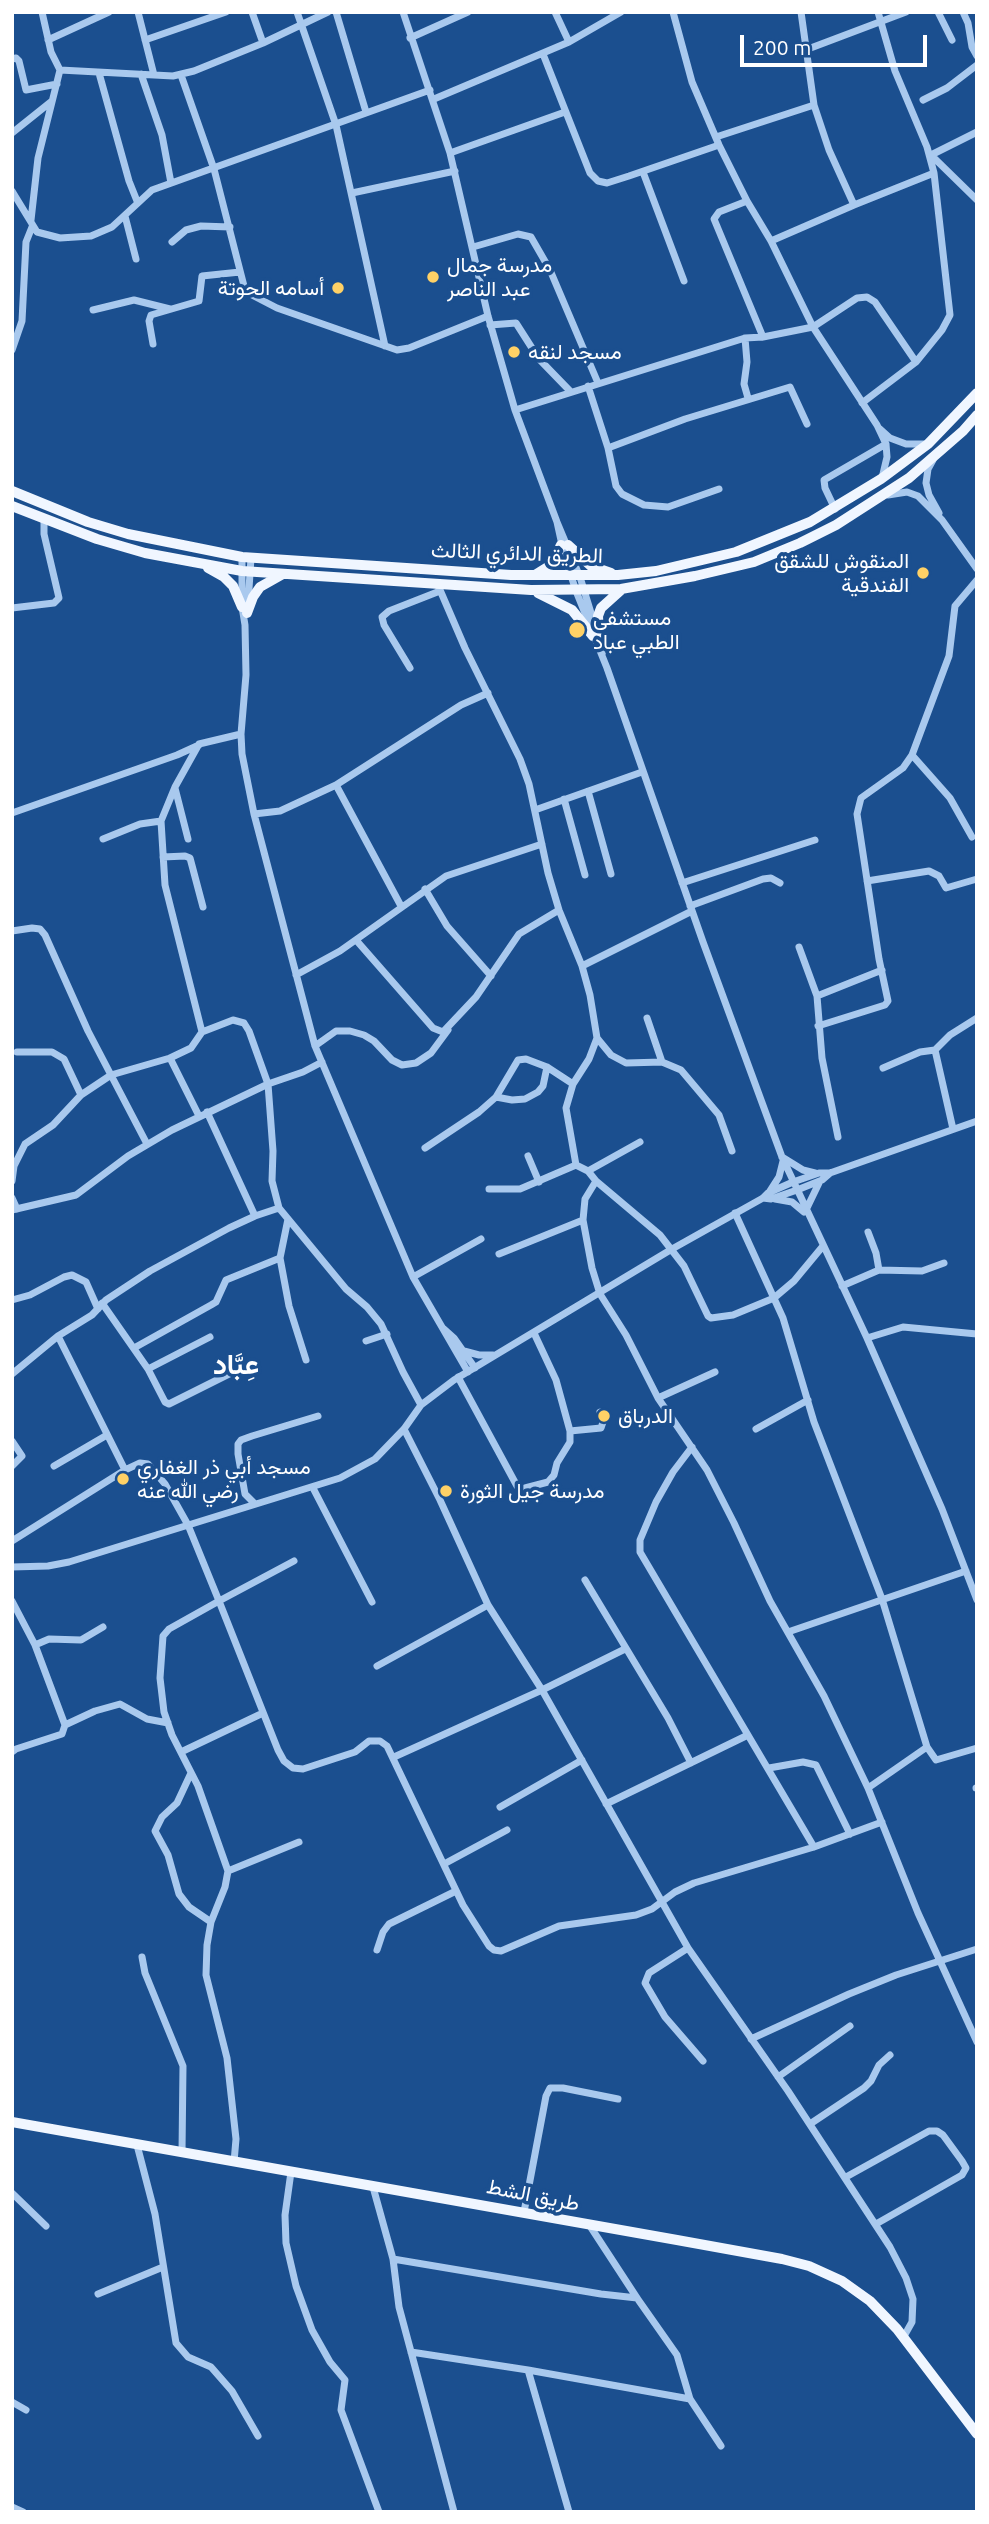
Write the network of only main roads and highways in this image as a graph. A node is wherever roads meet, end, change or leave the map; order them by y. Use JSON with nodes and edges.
{"nodes":[{"id":1,"x":977,"y":393,"type":"edge"},
{"id":2,"x":977,"y":415,"type":"edge"},
{"id":3,"x":12,"y":491,"type":"edge"},
{"id":4,"x":12,"y":506,"type":"edge"},
{"id":5,"x":194,"y":563,"type":"junction"},
{"id":6,"x":284,"y":574,"type":"junction"},
{"id":7,"x":618,"y":575,"type":"junction"},
{"id":8,"x":534,"y":576,"type":"junction"},
{"id":9,"x":621,"y":589,"type":"junction"},
{"id":10,"x":531,"y":590,"type":"junction"},
{"id":11,"x":12,"y":2122,"type":"edge"},
{"id":12,"x":977,"y":2434,"type":"edge"}],
"edges":[{"from":1,"to":7,"type":"main road","name":"الطريق الدائري الثالث"},
{"from":2,"to":9,"type":"main road","name":"الطريق الدائري الثالث"},
{"from":3,"to":8,"type":"main road","name":"الطريق الدائري الثالث"},
{"from":4,"to":5,"type":"main road","name":"الطريق الدائري الثالث"},
{"from":5,"to":6,"type":"main road","name":"الطريق الدائري الثالث"},
{"from":5,"to":6,"type":"main road"},
{"from":6,"to":10,"type":"main road","name":"الطريق الدائري الثالث"},
{"from":7,"to":8,"type":"main road","name":"الطريق الدائري الثالث"},
{"from":7,"to":8,"type":"main road"},
{"from":9,"to":10,"type":"main road","name":"الطريق الدائري الثالث"},
{"from":9,"to":10,"type":"main road"},
{"from":11,"to":12,"type":"main road","name":"طريق الشط"}]}
